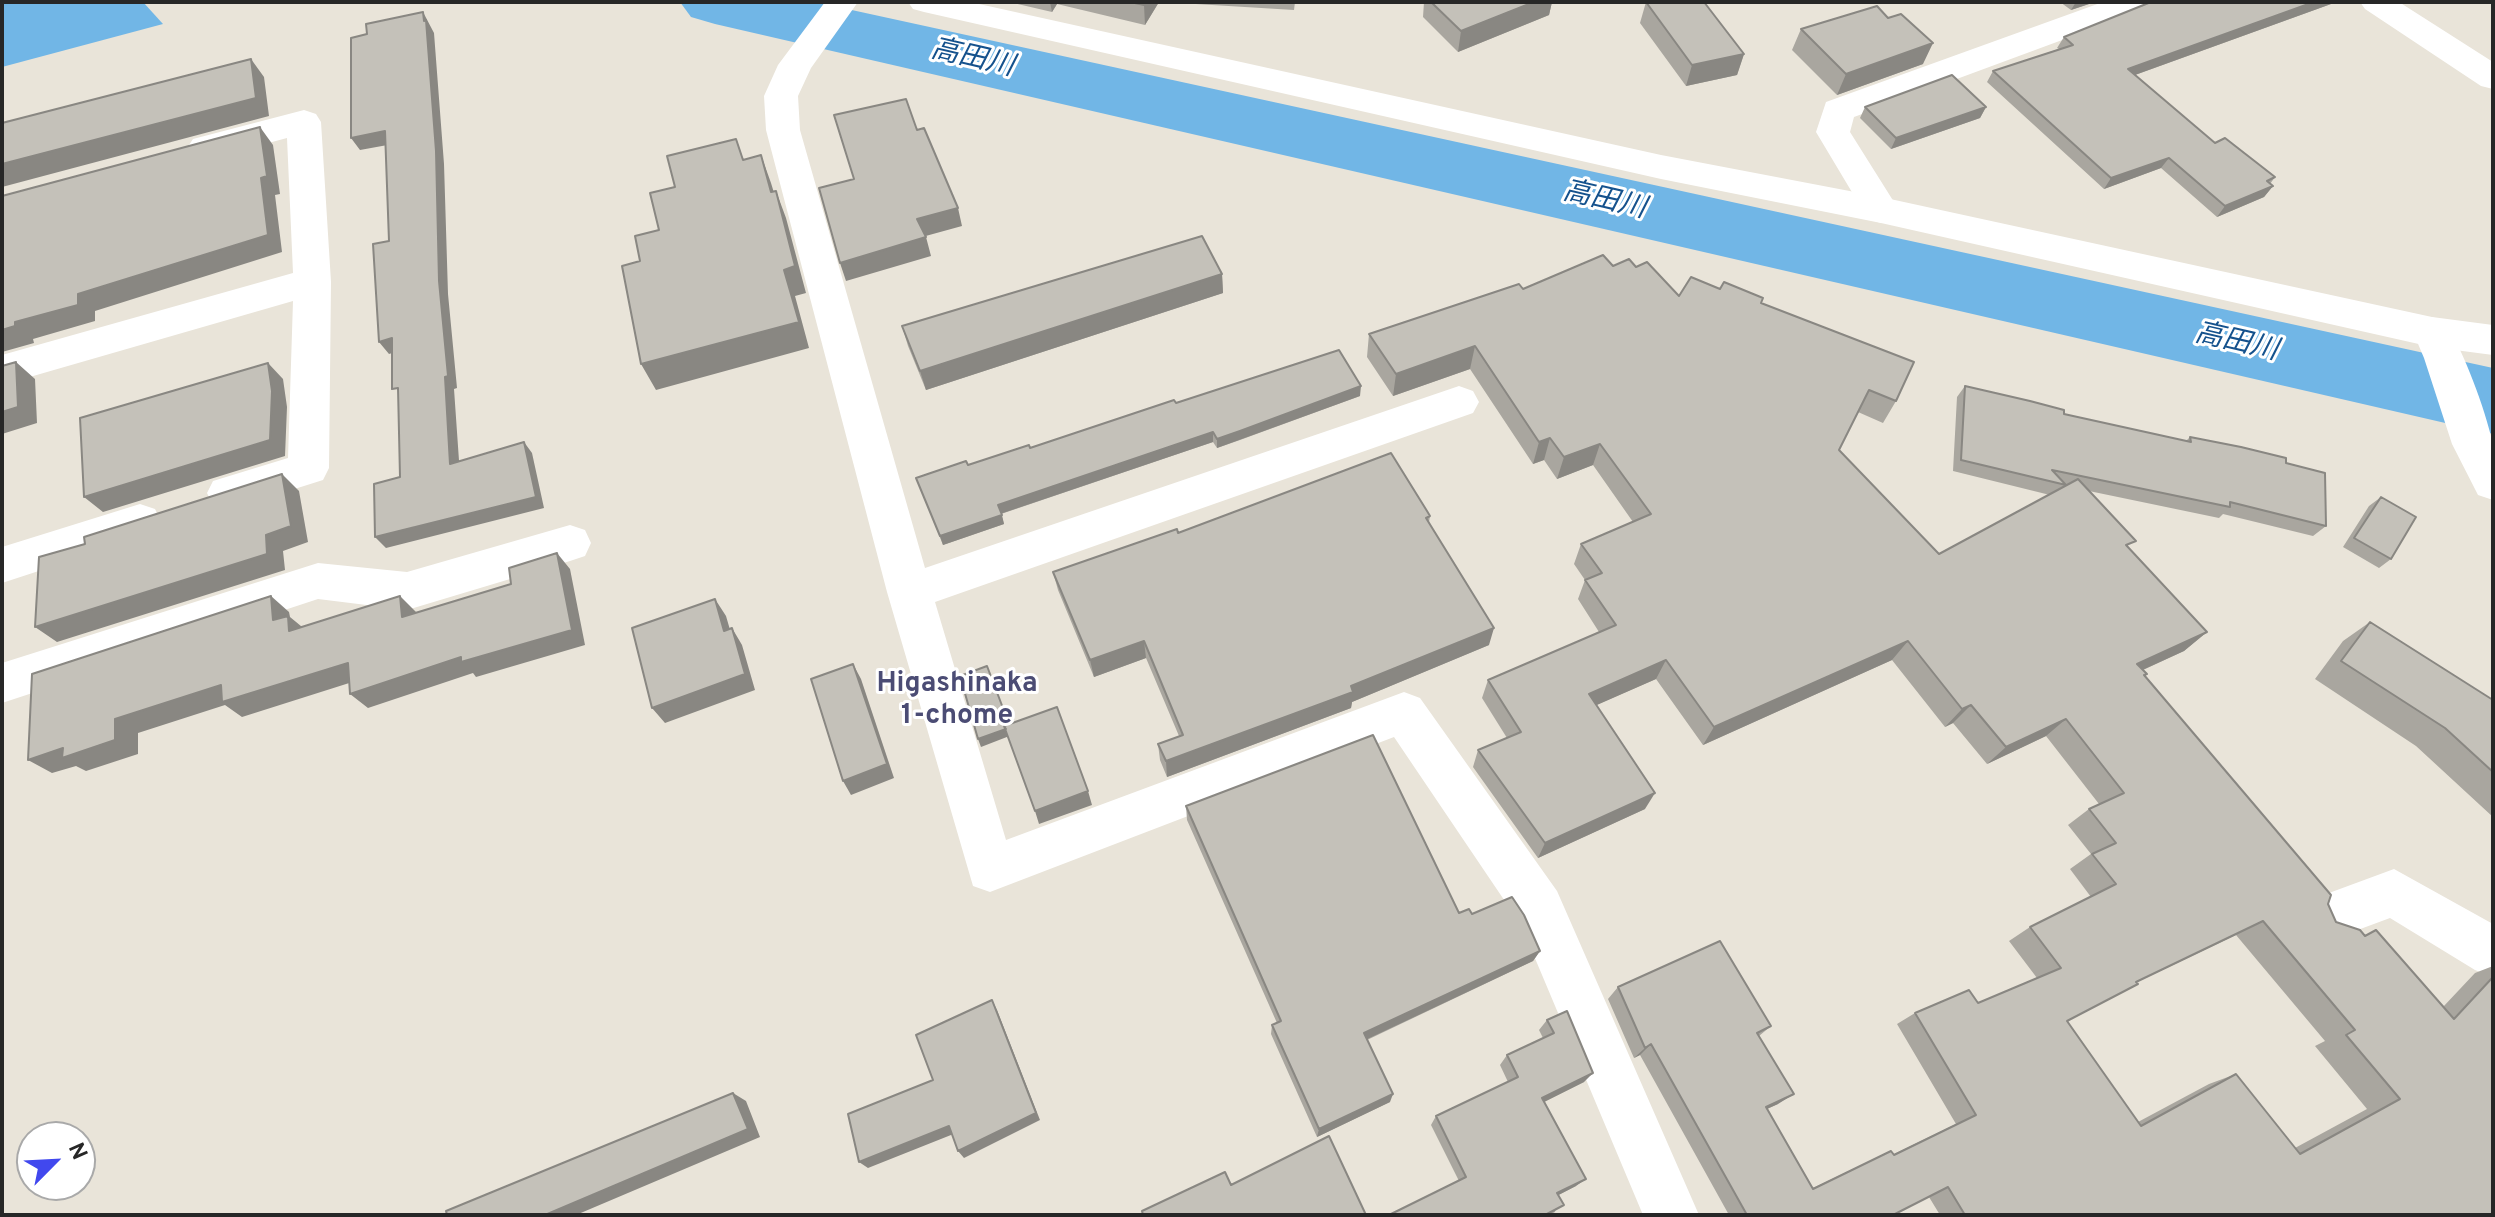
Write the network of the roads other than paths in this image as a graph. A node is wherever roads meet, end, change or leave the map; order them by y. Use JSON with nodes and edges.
{"nodes":[{"id":1,"x":924,"y":2,"type":"edge"},
{"id":2,"x":2135,"y":2,"type":"edge"},
{"id":3,"x":2376,"y":2,"type":"edge"},
{"id":4,"x":840,"y":4,"type":"edge"},
{"id":5,"x":969,"y":8,"type":"edge"},
{"id":6,"x":2493,"y":78,"type":"edge"},
{"id":7,"x":168,"y":158,"type":"edge"},
{"id":8,"x":1881,"y":210,"type":"junction"},
{"id":9,"x":312,"y":282,"type":"junction"},
{"id":10,"x":2493,"y":340,"type":"edge"},
{"id":11,"x":2438,"y":345,"type":"junction"},
{"id":12,"x":2,"y":370,"type":"edge"},
{"id":13,"x":1459,"y":402,"type":"dead end"},
{"id":14,"x":2493,"y":483,"type":"edge"},
{"id":15,"x":570,"y":543,"type":"dead end"},
{"id":16,"x":2,"y":565,"type":"edge"},
{"id":17,"x":909,"y":592,"type":"junction"},
{"id":18,"x":2,"y":683,"type":"edge"},
{"id":19,"x":2328,"y":917,"type":"edge"},
{"id":20,"x":2493,"y":952,"type":"edge"},
{"id":21,"x":1671,"y":1215,"type":"edge"}],
"edges":[{"from":1,"to":5,"type":"street"},
{"from":2,"to":8,"type":"street"},
{"from":3,"to":6,"type":"street"},
{"from":4,"to":17,"type":"street"},
{"from":5,"to":8,"type":"street"},
{"from":7,"to":9,"type":"street"},
{"from":8,"to":11,"type":"street"},
{"from":9,"to":12,"type":"street"},
{"from":9,"to":16,"type":"street"},
{"from":10,"to":11,"type":"street"},
{"from":11,"to":14,"type":"street"},
{"from":13,"to":17,"type":"street"},
{"from":15,"to":18,"type":"street"},
{"from":17,"to":21,"type":"street"},
{"from":19,"to":20,"type":"street"}]}
